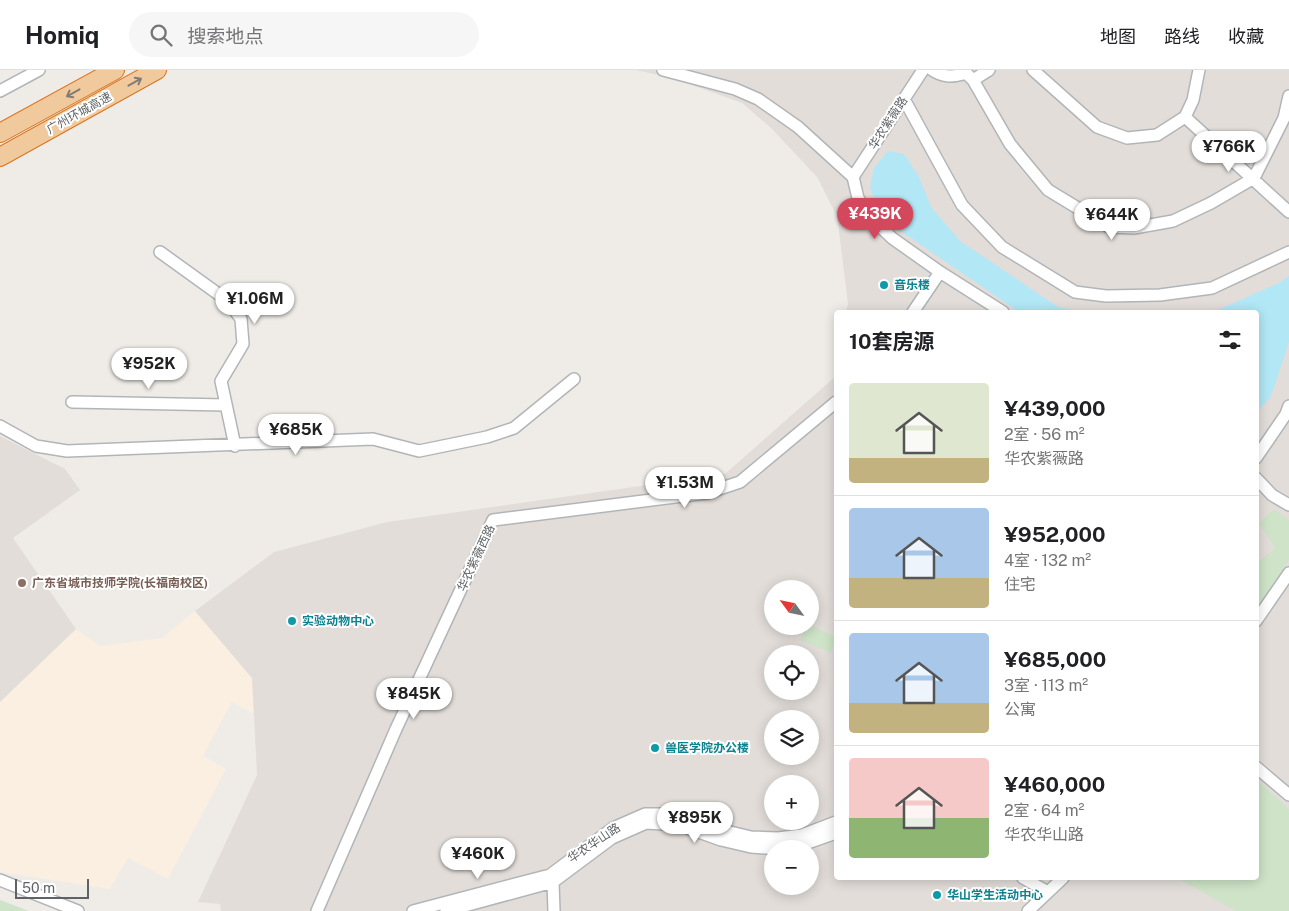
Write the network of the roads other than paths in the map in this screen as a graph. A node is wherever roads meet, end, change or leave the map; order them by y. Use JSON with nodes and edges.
{"nodes":[{"id":1,"x":39,"y":70,"type":"edge"},
{"id":2,"x":115,"y":70,"type":"edge"},
{"id":3,"x":157,"y":70,"type":"edge"},
{"id":4,"x":663,"y":70,"type":"edge"},
{"id":5,"x":922,"y":70,"type":"edge"},
{"id":6,"x":932,"y":70,"type":"edge"},
{"id":7,"x":989,"y":70,"type":"edge"},
{"id":8,"x":1033,"y":70,"type":"edge"},
{"id":9,"x":1200,"y":70,"type":"edge"},
{"id":10,"x":973,"y":80,"type":"junction"},
{"id":11,"x":0,"y":91,"type":"edge"},
{"id":12,"x":1289,"y":96,"type":"edge"},
{"id":13,"x":904,"y":99,"type":"junction"},
{"id":14,"x":1185,"y":117,"type":"junction"},
{"id":15,"x":0,"y":133,"type":"edge"},
{"id":16,"x":0,"y":157,"type":"edge"},
{"id":17,"x":853,"y":177,"type":"junction"},
{"id":18,"x":1254,"y":178,"type":"junction"},
{"id":19,"x":1289,"y":212,"type":"edge"},
{"id":20,"x":160,"y":252,"type":"dead end"},
{"id":21,"x":1289,"y":252,"type":"edge"},
{"id":22,"x":940,"y":272,"type":"junction"},
{"id":23,"x":914,"y":310,"type":"edge"},
{"id":24,"x":1000,"y":310,"type":"edge"},
{"id":25,"x":574,"y":379,"type":"dead end"},
{"id":26,"x":72,"y":402,"type":"dead end"},
{"id":27,"x":834,"y":404,"type":"edge"},
{"id":28,"x":226,"y":405,"type":"junction"},
{"id":29,"x":1289,"y":406,"type":"edge"},
{"id":30,"x":0,"y":426,"type":"edge"},
{"id":31,"x":235,"y":446,"type":"junction"},
{"id":32,"x":1259,"y":454,"type":"edge"},
{"id":33,"x":1259,"y":481,"type":"edge"},
{"id":34,"x":1289,"y":505,"type":"edge"},
{"id":35,"x":1289,"y":573,"type":"edge"},
{"id":36,"x":1259,"y":617,"type":"edge"},
{"id":37,"x":1259,"y":770,"type":"edge"},
{"id":38,"x":1289,"y":795,"type":"edge"},
{"id":39,"x":646,"y":818,"type":"junction"},
{"id":40,"x":834,"y":823,"type":"edge"},
{"id":41,"x":834,"y":833,"type":"edge"},
{"id":42,"x":551,"y":878,"type":"junction"},
{"id":43,"x":0,"y":880,"type":"edge"},
{"id":44,"x":1027,"y":880,"type":"edge"},
{"id":45,"x":1061,"y":880,"type":"edge"},
{"id":46,"x":1048,"y":892,"type":"junction"},
{"id":47,"x":78,"y":911,"type":"edge"},
{"id":48,"x":317,"y":911,"type":"edge"},
{"id":49,"x":413,"y":911,"type":"edge"},
{"id":50,"x":446,"y":911,"type":"edge"},
{"id":51,"x":554,"y":911,"type":"edge"},
{"id":52,"x":1028,"y":911,"type":"edge"}],
"edges":[{"from":1,"to":11,"type":"street"},
{"from":2,"to":15,"type":"highway","name":"广州环城高速","one_way":true},
{"from":16,"to":3,"type":"highway","name":"广州环城高速","one_way":true},
{"from":4,"to":17,"type":"street"},
{"from":5,"to":13,"type":"street","name":"华农紫薇路"},
{"from":6,"to":10,"type":"street"},
{"from":7,"to":10,"type":"street"},
{"from":8,"to":14,"type":"street"},
{"from":9,"to":14,"type":"street"},
{"from":10,"to":18,"type":"street"},
{"from":12,"to":18,"type":"street"},
{"from":13,"to":17,"type":"street","name":"华农紫薇路"},
{"from":13,"to":21,"type":"street"},
{"from":14,"to":18,"type":"street"},
{"from":17,"to":22,"type":"street"},
{"from":18,"to":19,"type":"street"},
{"from":20,"to":28,"type":"street"},
{"from":22,"to":23,"type":"street"},
{"from":22,"to":24,"type":"street"},
{"from":25,"to":31,"type":"street"},
{"from":26,"to":28,"type":"street"},
{"from":27,"to":48,"type":"street","name":"华农紫薇西路"},
{"from":28,"to":31,"type":"street"},
{"from":29,"to":32,"type":"street"},
{"from":30,"to":31,"type":"street"},
{"from":33,"to":34,"type":"street"},
{"from":35,"to":36,"type":"street"},
{"from":37,"to":38,"type":"street"},
{"from":39,"to":40,"type":"street","name":"华农华山路"},
{"from":39,"to":41,"type":"street","name":"华农华山路"},
{"from":39,"to":42,"type":"street","name":"华农华山路"},
{"from":42,"to":49,"type":"street","name":"华农华山路"},
{"from":42,"to":50,"type":"street","name":"华农华山路"},
{"from":42,"to":51,"type":"street"},
{"from":43,"to":47,"type":"street"},
{"from":44,"to":46,"type":"street"},
{"from":45,"to":46,"type":"street"},
{"from":46,"to":52,"type":"street"}]}
